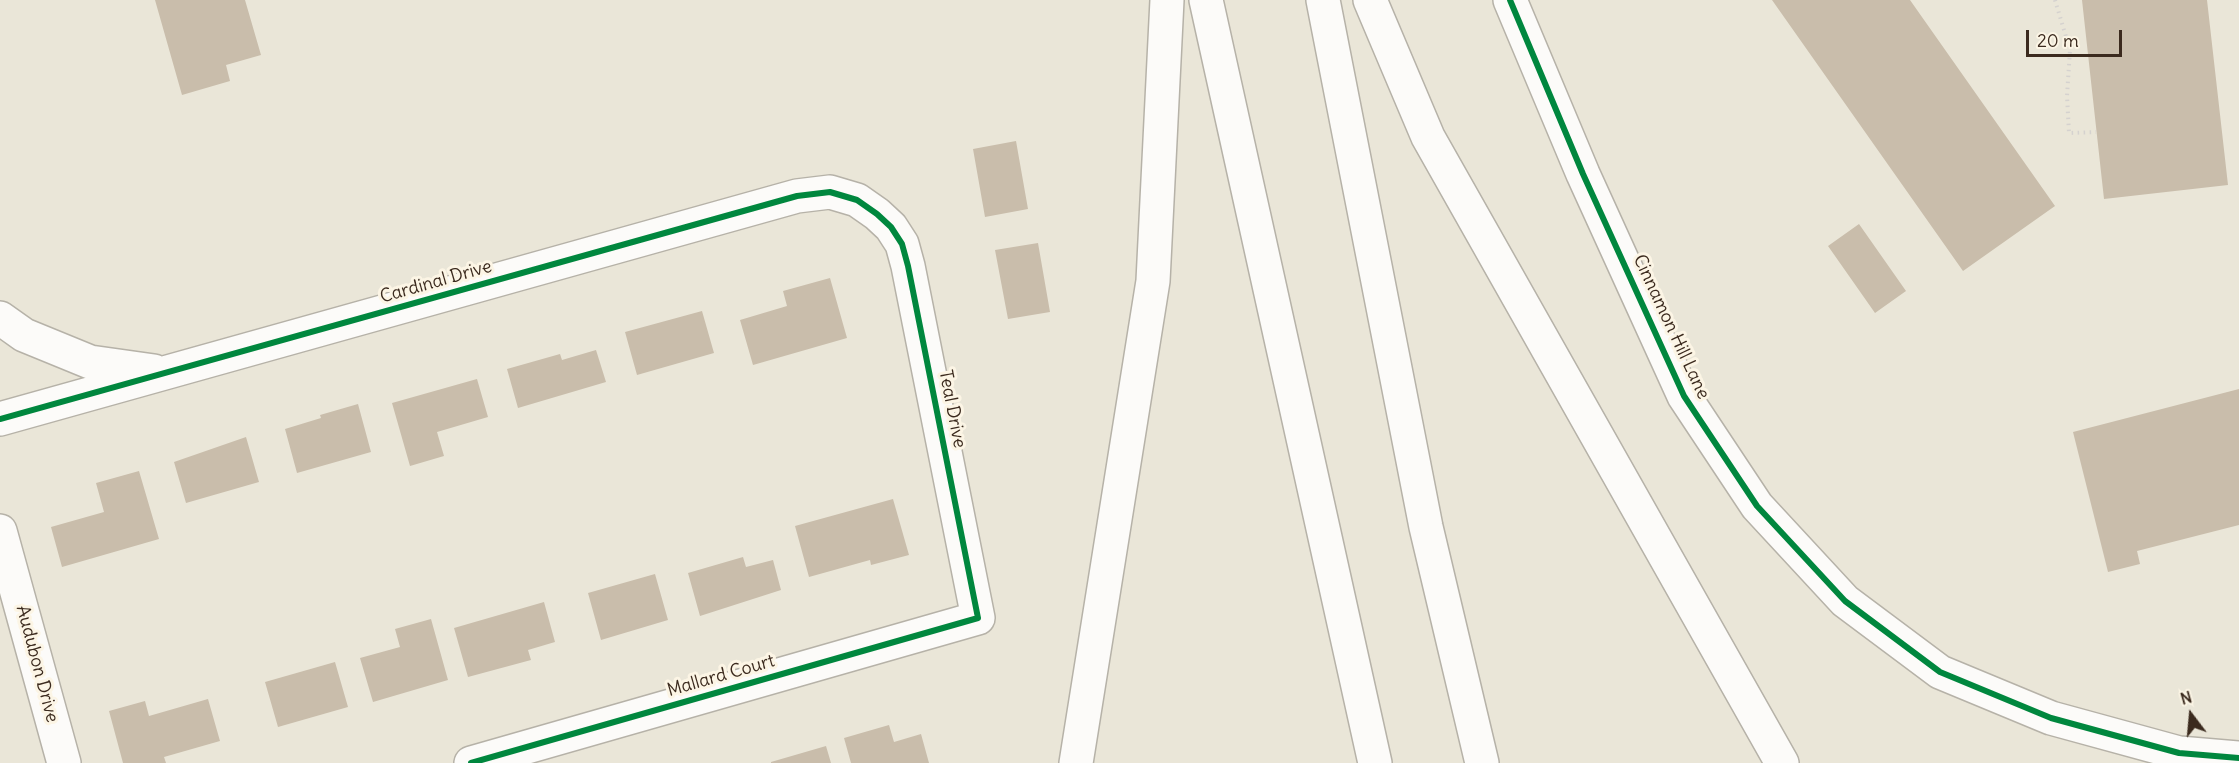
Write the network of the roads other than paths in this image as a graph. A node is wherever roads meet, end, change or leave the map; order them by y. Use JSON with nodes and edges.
{"nodes":[{"id":1,"x":1167,"y":0,"type":"edge"},
{"id":2,"x":1206,"y":0,"type":"edge"},
{"id":3,"x":1323,"y":0,"type":"edge"},
{"id":4,"x":1370,"y":0,"type":"edge"},
{"id":5,"x":1510,"y":0,"type":"edge"},
{"id":6,"x":877,"y":213,"type":"joint"},
{"id":7,"x":0,"y":318,"type":"edge"},
{"id":8,"x":168,"y":372,"type":"junction"},
{"id":9,"x":0,"y":419,"type":"edge"},
{"id":10,"x":0,"y":531,"type":"edge"},
{"id":11,"x":978,"y":618,"type":"joint"},
{"id":12,"x":2239,"y":758,"type":"edge"},
{"id":13,"x":64,"y":763,"type":"edge"},
{"id":14,"x":471,"y":763,"type":"edge"},
{"id":15,"x":1077,"y":763,"type":"edge"},
{"id":16,"x":1376,"y":763,"type":"edge"},
{"id":17,"x":1482,"y":763,"type":"edge"},
{"id":18,"x":1782,"y":763,"type":"edge"}],
"edges":[{"from":1,"to":15,"type":"main road"},
{"from":2,"to":16,"type":"main road"},
{"from":3,"to":17,"type":"main road"},
{"from":4,"to":18,"type":"main road"},
{"from":5,"to":12,"type":"main road","name":"Cinnamon Hill Lane"},
{"from":6,"to":8,"type":"main road","name":"Cardinal Drive"},
{"from":6,"to":11,"type":"main road","name":"Teal Drive"},
{"from":7,"to":8,"type":"main road"},
{"from":8,"to":9,"type":"main road","name":"Cardinal Drive"},
{"from":10,"to":13,"type":"main road","name":"Audubon Drive"},
{"from":11,"to":14,"type":"main road","name":"Mallard Court"}]}
